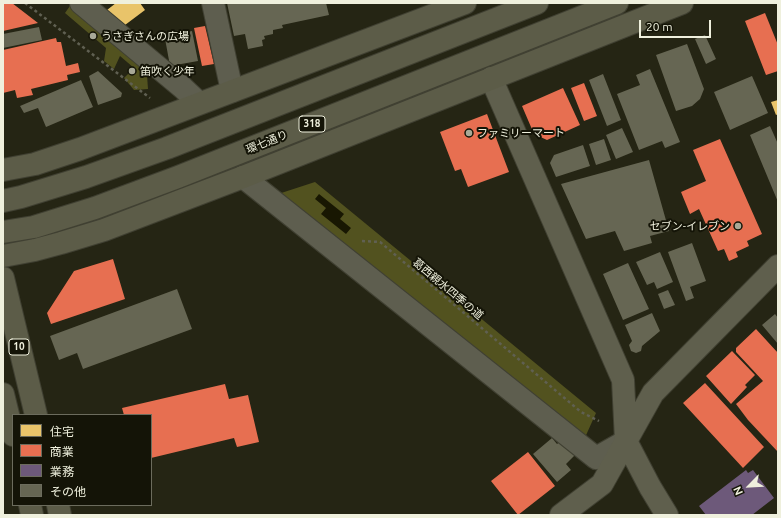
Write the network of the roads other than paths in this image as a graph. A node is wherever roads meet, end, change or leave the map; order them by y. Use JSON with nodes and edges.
{"nodes":[{"id":1,"x":81,"y":3,"type":"edge"},
{"id":2,"x":213,"y":3,"type":"edge"},
{"id":3,"x":465,"y":3,"type":"edge"},
{"id":4,"x":537,"y":3,"type":"edge"},
{"id":5,"x":617,"y":3,"type":"edge"},
{"id":6,"x":682,"y":3,"type":"edge"},
{"id":7,"x":492,"y":78,"type":"junction"},
{"id":8,"x":232,"y":91,"type":"junction"},
{"id":9,"x":199,"y":104,"type":"junction"},
{"id":10,"x":3,"y":170,"type":"edge"},
{"id":11,"x":243,"y":177,"type":"junction"},
{"id":12,"x":3,"y":201,"type":"edge"},
{"id":13,"x":3,"y":232,"type":"edge"},
{"id":14,"x":3,"y":256,"type":"edge"},
{"id":15,"x":778,"y":266,"type":"edge"},
{"id":16,"x":3,"y":278,"type":"edge"},
{"id":17,"x":3,"y":394,"type":"edge"},
{"id":18,"x":36,"y":414,"type":"edge"},
{"id":19,"x":12,"y":431,"type":"edge"},
{"id":20,"x":626,"y":441,"type":"junction"},
{"id":21,"x":561,"y":515,"type":"edge"},
{"id":22,"x":667,"y":515,"type":"edge"}],
"edges":[{"from":1,"to":9,"type":"street"},
{"from":2,"to":8,"type":"street"},
{"from":3,"to":8,"type":"main road"},
{"from":4,"to":12,"type":"main road"},
{"from":5,"to":13,"type":"main road","name":"環七通り","number":"318"},
{"from":6,"to":7,"type":"main road"},
{"from":7,"to":11,"type":"main road"},
{"from":7,"to":20,"type":"street"},
{"from":8,"to":9,"type":"main road"},
{"from":9,"to":10,"type":"main road"},
{"from":11,"to":14,"type":"main road"},
{"from":11,"to":20,"type":"street"},
{"from":15,"to":20,"type":"street"},
{"from":16,"to":18,"type":"main road","number":"10"},
{"from":17,"to":19,"type":"main road"},
{"from":20,"to":21,"type":"street"},
{"from":20,"to":22,"type":"street"}]}
